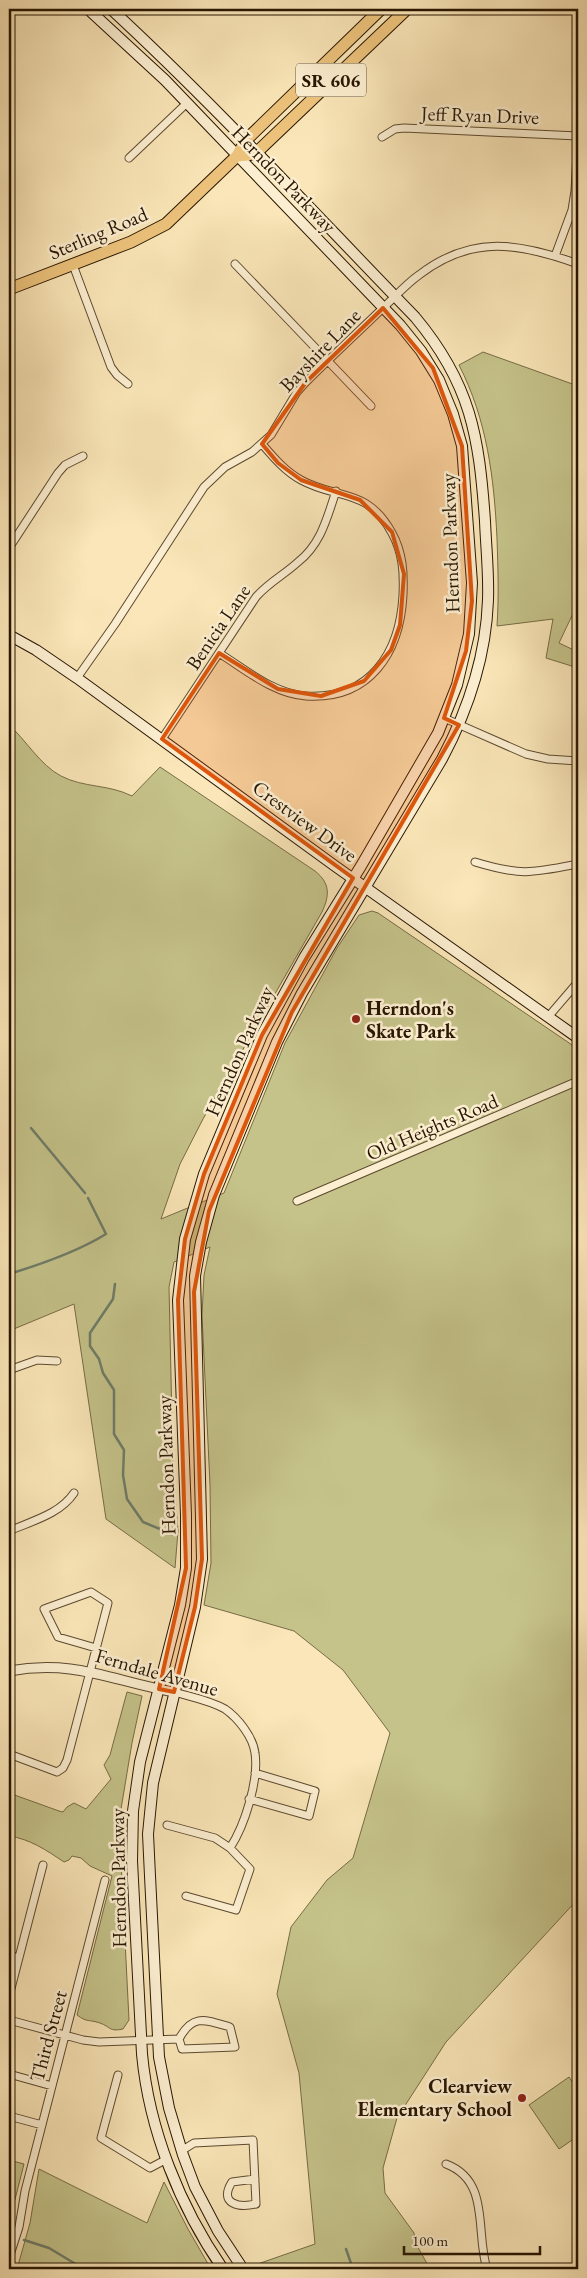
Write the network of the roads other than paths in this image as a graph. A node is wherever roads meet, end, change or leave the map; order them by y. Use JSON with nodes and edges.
{"nodes":[{"id":1,"x":88,"y":9,"type":"edge"},
{"id":2,"x":111,"y":9,"type":"edge"},
{"id":3,"x":381,"y":9,"type":"edge"},
{"id":4,"x":407,"y":9,"type":"edge"},
{"id":5,"x":187,"y":103,"type":"junction"},
{"id":6,"x":578,"y":136,"type":"edge"},
{"id":7,"x":382,"y":137,"type":"dead end"},
{"id":8,"x":246,"y":140,"type":"junction"},
{"id":9,"x":257,"y":152,"type":"junction"},
{"id":10,"x":237,"y":156,"type":"junction"},
{"id":11,"x":129,"y":158,"type":"dead end"},
{"id":12,"x":555,"y":256,"type":"junction"},
{"id":13,"x":235,"y":264,"type":"dead end"},
{"id":14,"x":578,"y":264,"type":"edge"},
{"id":15,"x":73,"y":265,"type":"junction"},
{"id":16,"x":9,"y":289,"type":"edge"},
{"id":17,"x":395,"y":297,"type":"junction"},
{"id":18,"x":384,"y":308,"type":"junction"},
{"id":19,"x":327,"y":361,"type":"junction"},
{"id":20,"x":128,"y":384,"type":"dead end"},
{"id":21,"x":371,"y":406,"type":"dead end"},
{"id":22,"x":262,"y":444,"type":"junction"},
{"id":23,"x":83,"y":456,"type":"dead end"},
{"id":24,"x":336,"y":491,"type":"junction"},
{"id":25,"x":9,"y":548,"type":"edge"},
{"id":26,"x":9,"y":635,"type":"edge"},
{"id":27,"x":219,"y":653,"type":"junction"},
{"id":28,"x":77,"y":678,"type":"junction"},
{"id":29,"x":444,"y":718,"type":"junction"},
{"id":30,"x":459,"y":725,"type":"junction"},
{"id":31,"x":162,"y":739,"type":"junction"},
{"id":32,"x":578,"y":761,"type":"edge"},
{"id":33,"x":475,"y":862,"type":"dead end"},
{"id":34,"x":578,"y":864,"type":"edge"},
{"id":35,"x":353,"y":878,"type":"junction"},
{"id":36,"x":365,"y":887,"type":"junction"},
{"id":37,"x":578,"y":982,"type":"edge"},
{"id":38,"x":548,"y":1017,"type":"junction"},
{"id":39,"x":578,"y":1038,"type":"edge"},
{"id":40,"x":578,"y":1080,"type":"edge"},
{"id":41,"x":297,"y":1201,"type":"dead end"},
{"id":42,"x":57,"y":1361,"type":"dead end"},
{"id":43,"x":9,"y":1370,"type":"edge"},
{"id":44,"x":74,"y":1493,"type":"dead end"},
{"id":45,"x":9,"y":1531,"type":"edge"},
{"id":46,"x":96,"y":1648,"type":"junction"},
{"id":47,"x":9,"y":1671,"type":"edge"},
{"id":48,"x":90,"y":1671,"type":"junction"},
{"id":49,"x":159,"y":1689,"type":"junction"},
{"id":50,"x":174,"y":1692,"type":"junction"},
{"id":51,"x":9,"y":1754,"type":"edge"},
{"id":52,"x":255,"y":1773,"type":"junction"},
{"id":53,"x":249,"y":1800,"type":"junction"},
{"id":54,"x":167,"y":1825,"type":"dead end"},
{"id":55,"x":230,"y":1848,"type":"junction"},
{"id":56,"x":44,"y":1865,"type":"dead end"},
{"id":57,"x":105,"y":1880,"type":"dead end"},
{"id":58,"x":186,"y":1896,"type":"dead end"},
{"id":59,"x":9,"y":1955,"type":"edge"},
{"id":60,"x":18,"y":1958,"type":"junction"},
{"id":61,"x":9,"y":1996,"type":"edge"},
{"id":62,"x":9,"y":2020,"type":"edge"},
{"id":63,"x":66,"y":2035,"type":"junction"},
{"id":64,"x":179,"y":2039,"type":"junction"},
{"id":65,"x":158,"y":2040,"type":"junction"},
{"id":66,"x":142,"y":2041,"type":"junction"},
{"id":67,"x":9,"y":2074,"type":"edge"},
{"id":68,"x":118,"y":2075,"type":"dead end"},
{"id":69,"x":52,"y":2086,"type":"junction"},
{"id":70,"x":9,"y":2116,"type":"edge"},
{"id":71,"x":42,"y":2125,"type":"junction"},
{"id":72,"x":182,"y":2151,"type":"junction"},
{"id":73,"x":167,"y":2159,"type":"junction"},
{"id":74,"x":446,"y":2164,"type":"dead end"},
{"id":75,"x":255,"y":2179,"type":"junction"},
{"id":76,"x":9,"y":2258,"type":"edge"},
{"id":77,"x":223,"y":2269,"type":"edge"},
{"id":78,"x":243,"y":2269,"type":"edge"},
{"id":79,"x":487,"y":2269,"type":"edge"}],
"edges":[{"from":1,"to":5,"type":"main road","name":"Herndon Parkway"},
{"from":2,"to":8,"type":"main road","name":"Herndon Parkway"},
{"from":3,"to":8,"type":"main road","name":"Sterling Road","number":"SR 606"},
{"from":4,"to":9,"type":"main road","number":"SR 606"},
{"from":5,"to":10,"type":"main road","name":"Herndon Parkway"},
{"from":5,"to":11,"type":"street"},
{"from":6,"to":7,"type":"street","name":"Jeff Ryan Drive"},
{"from":6,"to":12,"type":"street"},
{"from":8,"to":9,"type":"main road","name":"Herndon Parkway"},
{"from":8,"to":10,"type":"main road","name":"Sterling Road","number":"SR 606"},
{"from":9,"to":10,"type":"main road"},
{"from":9,"to":17,"type":"main road","name":"Herndon Parkway"},
{"from":10,"to":15,"type":"main road","name":"Sterling Road"},
{"from":10,"to":18,"type":"main road","name":"Herndon Parkway"},
{"from":12,"to":14,"type":"street","name":"Bayshire Lane"},
{"from":12,"to":17,"type":"street","name":"Bayshire Lane"},
{"from":13,"to":19,"type":"street"},
{"from":15,"to":16,"type":"main road","name":"Sterling Road"},
{"from":15,"to":20,"type":"street"},
{"from":17,"to":18,"type":"street","name":"Bayshire Lane"},
{"from":17,"to":30,"type":"main road","name":"Herndon Parkway"},
{"from":18,"to":19,"type":"street","name":"Bayshire Lane"},
{"from":18,"to":29,"type":"main road","name":"Herndon Parkway"},
{"from":19,"to":21,"type":"street"},
{"from":19,"to":22,"type":"street","name":"Bayshire Lane"},
{"from":22,"to":24,"type":"street"},
{"from":22,"to":28,"type":"street","name":"Bayshire Lane"},
{"from":23,"to":25,"type":"street"},
{"from":24,"to":27,"type":"street","name":"Benicia Lane"},
{"from":24,"to":27,"type":"street"},
{"from":26,"to":28,"type":"main road","name":"Crestview Drive"},
{"from":27,"to":31,"type":"street","name":"Benicia Lane"},
{"from":28,"to":31,"type":"main road","name":"Crestview Drive"},
{"from":29,"to":30,"type":"street"},
{"from":29,"to":35,"type":"main road","name":"Herndon Parkway"},
{"from":30,"to":32,"type":"street"},
{"from":30,"to":36,"type":"main road","name":"Herndon Parkway"},
{"from":31,"to":35,"type":"main road","name":"Crestview Drive"},
{"from":33,"to":34,"type":"street"},
{"from":35,"to":36,"type":"main road","name":"Crestview Drive"},
{"from":35,"to":49,"type":"main road","name":"Herndon Parkway"},
{"from":36,"to":38,"type":"main road","name":"Crestview Drive"},
{"from":36,"to":50,"type":"main road","name":"Herndon Parkway"},
{"from":37,"to":38,"type":"street"},
{"from":38,"to":39,"type":"main road","name":"Crestview Drive"},
{"from":40,"to":41,"type":"street","name":"Old Heights Road"},
{"from":42,"to":43,"type":"street"},
{"from":44,"to":45,"type":"street"},
{"from":46,"to":46,"type":"street"},
{"from":46,"to":48,"type":"street"},
{"from":47,"to":48,"type":"street","name":"Ferndale Avenue"},
{"from":48,"to":49,"type":"street","name":"Ferndale Avenue"},
{"from":48,"to":51,"type":"street"},
{"from":49,"to":50,"type":"street","name":"Ferndale Avenue"},
{"from":49,"to":66,"type":"main road","name":"Herndon Parkway"},
{"from":50,"to":52,"type":"street","name":"Ferndale Avenue"},
{"from":50,"to":65,"type":"main road","name":"Herndon Parkway"},
{"from":52,"to":53,"type":"street","name":"Ferndale Avenue"},
{"from":52,"to":53,"type":"street"},
{"from":53,"to":55,"type":"street","name":"Ferndale Avenue"},
{"from":54,"to":55,"type":"street"},
{"from":55,"to":58,"type":"street"},
{"from":56,"to":60,"type":"street"},
{"from":57,"to":63,"type":"street","name":"Third Street"},
{"from":59,"to":60,"type":"street"},
{"from":60,"to":61,"type":"street"},
{"from":62,"to":63,"type":"street"},
{"from":63,"to":66,"type":"street"},
{"from":63,"to":69,"type":"street","name":"Third Street"},
{"from":64,"to":64,"type":"street"},
{"from":64,"to":65,"type":"street"},
{"from":65,"to":66,"type":"street"},
{"from":65,"to":72,"type":"main road","name":"Herndon Parkway"},
{"from":66,"to":73,"type":"main road","name":"Herndon Parkway"},
{"from":67,"to":69,"type":"street"},
{"from":68,"to":73,"type":"street"},
{"from":69,"to":71,"type":"street","name":"Third Street"},
{"from":70,"to":71,"type":"street"},
{"from":71,"to":76,"type":"street","name":"Third Street"},
{"from":72,"to":75,"type":"street"},
{"from":72,"to":78,"type":"main road","name":"Herndon Parkway"},
{"from":73,"to":77,"type":"main road","name":"Herndon Parkway"},
{"from":74,"to":79,"type":"street"},
{"from":75,"to":75,"type":"street"}]}
